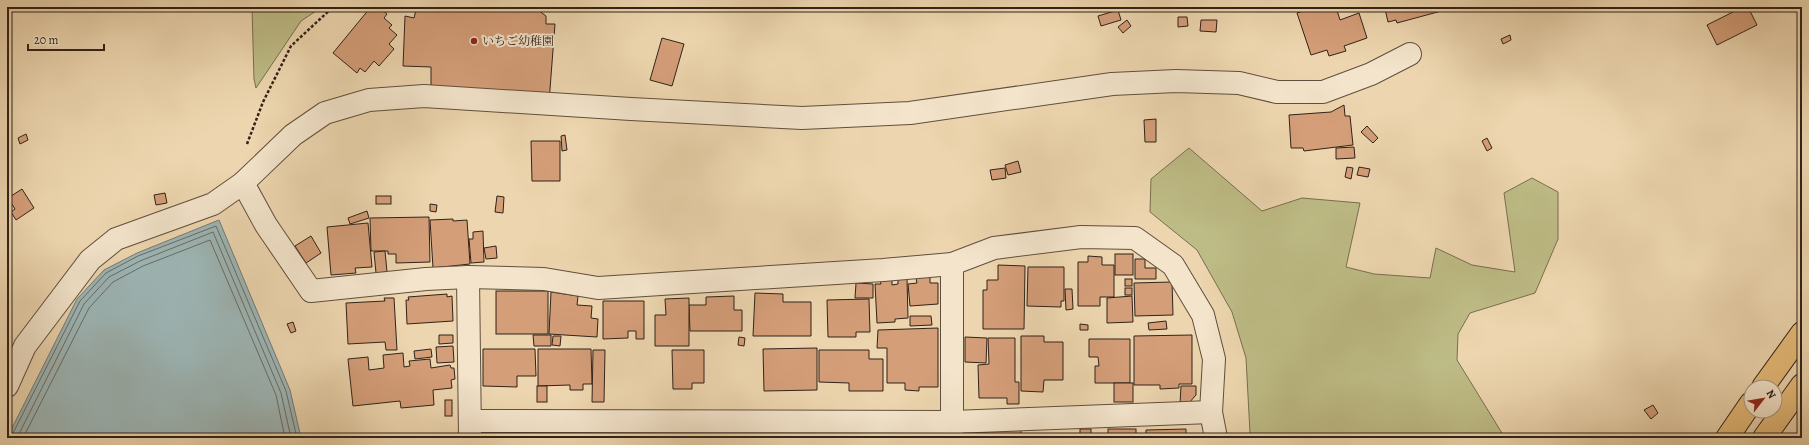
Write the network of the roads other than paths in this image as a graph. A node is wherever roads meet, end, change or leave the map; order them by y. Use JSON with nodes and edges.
{"nodes":[{"id":1,"x":1410,"y":54,"type":"dead end"},
{"id":2,"x":243,"y":183,"type":"junction"},
{"id":3,"x":952,"y":264,"type":"junction"},
{"id":4,"x":468,"y":277,"type":"junction"},
{"id":5,"x":1802,"y":332,"type":"edge"},
{"id":6,"x":1769,"y":379,"type":"edge"},
{"id":7,"x":1802,"y":385,"type":"edge"},
{"id":8,"x":7,"y":386,"type":"edge"},
{"id":9,"x":1211,"y":412,"type":"junction"},
{"id":10,"x":1743,"y":415,"type":"edge"},
{"id":11,"x":470,"y":429,"type":"edge"},
{"id":12,"x":952,"y":430,"type":"edge"},
{"id":13,"x":1216,"y":438,"type":"edge"},
{"id":14,"x":1727,"y":438,"type":"edge"},
{"id":15,"x":1764,"y":438,"type":"edge"}],
"edges":[{"from":1,"to":2,"type":"street"},
{"from":2,"to":4,"type":"street"},
{"from":2,"to":8,"type":"street"},
{"from":3,"to":4,"type":"street"},
{"from":3,"to":9,"type":"street"},
{"from":3,"to":12,"type":"street"},
{"from":4,"to":11,"type":"street"},
{"from":5,"to":6,"type":"highway"},
{"from":7,"to":15,"type":"highway"},
{"from":9,"to":12,"type":"street"},
{"from":9,"to":13,"type":"street"},
{"from":10,"to":14,"type":"highway"},
{"from":11,"to":12,"type":"street"}]}
